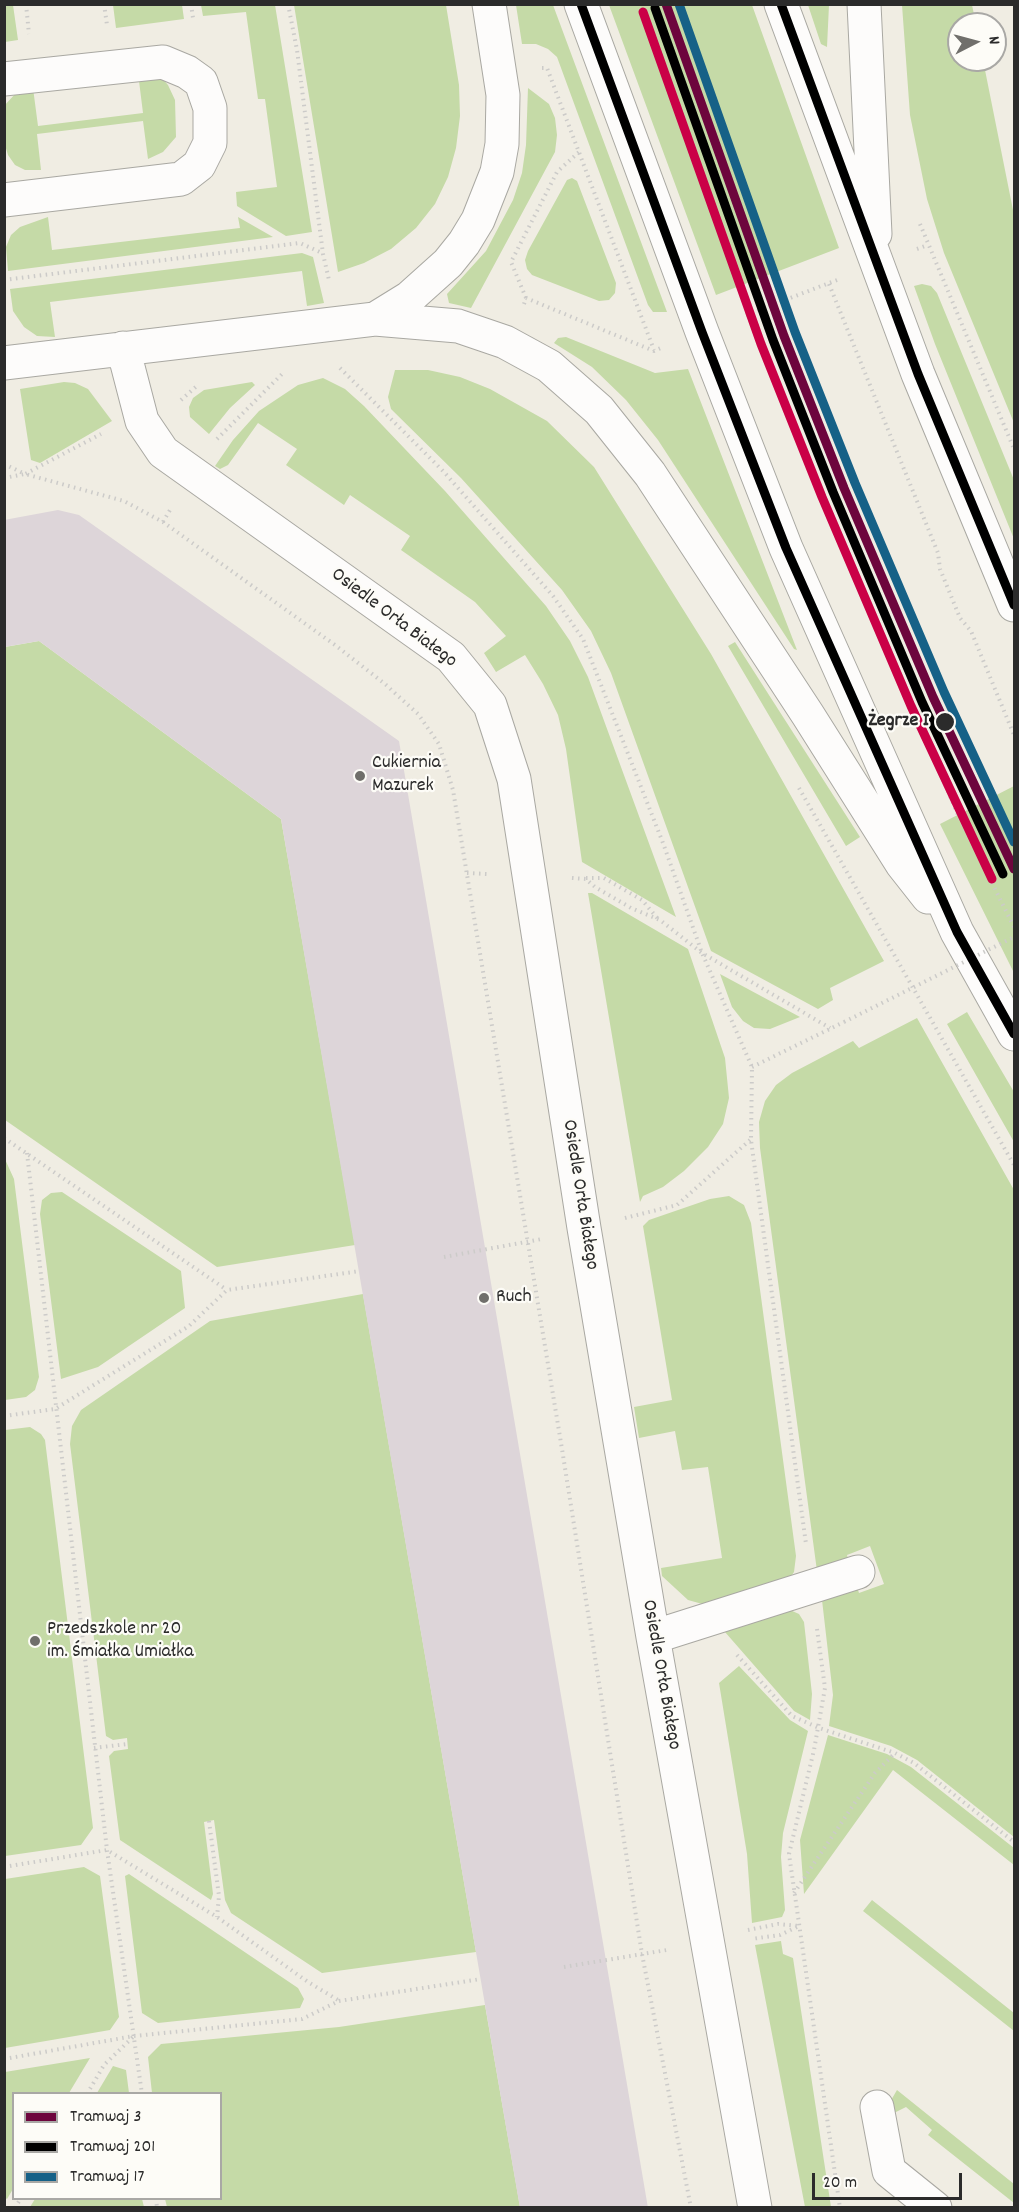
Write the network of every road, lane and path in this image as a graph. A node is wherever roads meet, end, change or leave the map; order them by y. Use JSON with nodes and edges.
{"nodes":[{"id":1,"x":26,"y":4,"type":"edge"},
{"id":2,"x":105,"y":4,"type":"edge"},
{"id":3,"x":191,"y":4,"type":"edge"},
{"id":4,"x":288,"y":4,"type":"edge"},
{"id":5,"x":489,"y":4,"type":"edge"},
{"id":6,"x":581,"y":4,"type":"edge"},
{"id":7,"x":781,"y":4,"type":"edge"},
{"id":8,"x":864,"y":4,"type":"edge"},
{"id":9,"x":193,"y":18,"type":"dead end"},
{"id":10,"x":107,"y":29,"type":"dead end"},
{"id":11,"x":30,"y":39,"type":"dead end"},
{"id":12,"x":547,"y":68,"type":"dead end"},
{"id":13,"x":4,"y":79,"type":"edge"},
{"id":14,"x":579,"y":152,"type":"junction"},
{"id":15,"x":4,"y":200,"type":"edge"},
{"id":16,"x":917,"y":216,"type":"dead end"},
{"id":17,"x":323,"y":254,"type":"junction"},
{"id":18,"x":876,"y":266,"type":"junction"},
{"id":19,"x":339,"y":278,"type":"dead end"},
{"id":20,"x":329,"y":279,"type":"junction"},
{"id":21,"x":4,"y":280,"type":"edge"},
{"id":22,"x":829,"y":284,"type":"dead end"},
{"id":23,"x":526,"y":298,"type":"dead end"},
{"id":24,"x":748,"y":315,"type":"dead end"},
{"id":25,"x":375,"y":319,"type":"junction"},
{"id":26,"x":336,"y":324,"type":"junction"},
{"id":27,"x":123,"y":348,"type":"junction"},
{"id":28,"x":654,"y":351,"type":"dead end"},
{"id":29,"x":4,"y":363,"type":"edge"},
{"id":30,"x":335,"y":369,"type":"dead end"},
{"id":31,"x":293,"y":373,"type":"dead end"},
{"id":32,"x":1014,"y":449,"type":"edge"},
{"id":33,"x":4,"y":464,"type":"edge"},
{"id":34,"x":25,"y":474,"type":"junction"},
{"id":35,"x":194,"y":475,"type":"junction"},
{"id":36,"x":4,"y":478,"type":"edge"},
{"id":37,"x":163,"y":522,"type":"junction"},
{"id":38,"x":1014,"y":605,"type":"edge"},
{"id":39,"x":1014,"y":735,"type":"edge"},
{"id":40,"x":797,"y":784,"type":"dead end"},
{"id":41,"x":586,"y":879,"type":"dead end"},
{"id":42,"x":595,"y":887,"type":"dead end"},
{"id":43,"x":660,"y":920,"type":"junction"},
{"id":44,"x":1014,"y":927,"type":"edge"},
{"id":45,"x":957,"y":932,"type":"junction"},
{"id":46,"x":1014,"y":937,"type":"edge"},
{"id":47,"x":702,"y":953,"type":"junction"},
{"id":48,"x":830,"y":1028,"type":"junction"},
{"id":49,"x":1014,"y":1034,"type":"edge"},
{"id":50,"x":4,"y":1138,"type":"edge"},
{"id":51,"x":751,"y":1140,"type":"dead end"},
{"id":52,"x":27,"y":1153,"type":"junction"},
{"id":53,"x":1014,"y":1165,"type":"edge"},
{"id":54,"x":584,"y":1228,"type":"junction"},
{"id":55,"x":528,"y":1243,"type":"junction"},
{"id":56,"x":444,"y":1257,"type":"dead end"},
{"id":57,"x":360,"y":1271,"type":"dead end"},
{"id":58,"x":227,"y":1290,"type":"junction"},
{"id":59,"x":55,"y":1409,"type":"junction"},
{"id":60,"x":4,"y":1416,"type":"edge"},
{"id":61,"x":858,"y":1572,"type":"dead end"},
{"id":62,"x":653,"y":1637,"type":"junction"},
{"id":63,"x":734,"y":1651,"type":"dead end"},
{"id":64,"x":127,"y":1744,"type":"dead end"},
{"id":65,"x":94,"y":1748,"type":"junction"},
{"id":66,"x":895,"y":1753,"type":"junction"},
{"id":67,"x":209,"y":1821,"type":"dead end"},
{"id":68,"x":1014,"y":1842,"type":"edge"},
{"id":69,"x":107,"y":1850,"type":"junction"},
{"id":70,"x":4,"y":1867,"type":"edge"},
{"id":71,"x":794,"y":1894,"type":"dead end"},
{"id":72,"x":217,"y":1917,"type":"junction"},
{"id":73,"x":743,"y":1934,"type":"dead end"},
{"id":74,"x":754,"y":1939,"type":"dead end"},
{"id":75,"x":642,"y":1954,"type":"junction"},
{"id":76,"x":564,"y":1967,"type":"dead end"},
{"id":77,"x":481,"y":1979,"type":"dead end"},
{"id":78,"x":339,"y":2001,"type":"junction"},
{"id":79,"x":134,"y":2036,"type":"junction"},
{"id":80,"x":4,"y":2059,"type":"edge"},
{"id":81,"x":88,"y":2092,"type":"edge"},
{"id":82,"x":142,"y":2092,"type":"edge"},
{"id":83,"x":877,"y":2106,"type":"dead end"},
{"id":84,"x":691,"y":2208,"type":"edge"},
{"id":85,"x":755,"y":2208,"type":"edge"},
{"id":86,"x":935,"y":2208,"type":"edge"}],
"edges":[{"from":1,"to":11,"type":"path"},
{"from":2,"to":10,"type":"path"},
{"from":3,"to":9,"type":"path"},
{"from":4,"to":17,"type":"path"},
{"from":5,"to":25,"type":"street"},
{"from":6,"to":45,"type":"street"},
{"from":7,"to":18,"type":"street"},
{"from":8,"to":18,"type":"street"},
{"from":12,"to":14,"type":"path"},
{"from":13,"to":15,"type":"street"},
{"from":14,"to":23,"type":"path"},
{"from":14,"to":28,"type":"path"},
{"from":16,"to":32,"type":"path"},
{"from":17,"to":20,"type":"path"},
{"from":17,"to":21,"type":"path"},
{"from":18,"to":38,"type":"street"},
{"from":19,"to":20,"type":"path"},
{"from":20,"to":26,"type":"path"},
{"from":22,"to":39,"type":"path"},
{"from":24,"to":44,"type":"path"},
{"from":25,"to":26,"type":"street"},
{"from":25,"to":45,"type":"street"},
{"from":26,"to":27,"type":"street"},
{"from":27,"to":29,"type":"street"},
{"from":27,"to":35,"type":"street","name":"Osiedle Orła Białego"},
{"from":30,"to":47,"type":"path"},
{"from":31,"to":35,"type":"path"},
{"from":33,"to":34,"type":"path"},
{"from":34,"to":36,"type":"path"},
{"from":34,"to":37,"type":"path"},
{"from":35,"to":37,"type":"path"},
{"from":35,"to":54,"type":"street","name":"Osiedle Orła Białego"},
{"from":37,"to":55,"type":"path"},
{"from":40,"to":53,"type":"path"},
{"from":41,"to":43,"type":"path"},
{"from":42,"to":43,"type":"path"},
{"from":43,"to":47,"type":"path"},
{"from":45,"to":49,"type":"street"},
{"from":46,"to":48,"type":"path","bridge":true},
{"from":47,"to":48,"type":"path"},
{"from":47,"to":48,"type":"path"},
{"from":50,"to":52,"type":"path"},
{"from":51,"to":54,"type":"path"},
{"from":52,"to":58,"type":"path"},
{"from":52,"to":59,"type":"path"},
{"from":54,"to":55,"type":"path"},
{"from":54,"to":62,"type":"street","name":"Osiedle Orła Białego"},
{"from":55,"to":56,"type":"path"},
{"from":55,"to":75,"type":"path"},
{"from":57,"to":58,"type":"path"},
{"from":58,"to":59,"type":"path"},
{"from":59,"to":60,"type":"path"},
{"from":59,"to":65,"type":"path"},
{"from":61,"to":62,"type":"street"},
{"from":62,"to":85,"type":"street","name":"Osiedle Orła Białego"},
{"from":63,"to":66,"type":"path"},
{"from":64,"to":65,"type":"path"},
{"from":65,"to":69,"type":"path"},
{"from":66,"to":68,"type":"path"},
{"from":66,"to":71,"type":"path"},
{"from":67,"to":72,"type":"path"},
{"from":69,"to":70,"type":"path"},
{"from":69,"to":72,"type":"path"},
{"from":69,"to":79,"type":"path"},
{"from":72,"to":78,"type":"path"},
{"from":73,"to":74,"type":"path"},
{"from":75,"to":76,"type":"path"},
{"from":75,"to":84,"type":"path"},
{"from":77,"to":78,"type":"path"},
{"from":78,"to":79,"type":"path"},
{"from":79,"to":80,"type":"path"},
{"from":79,"to":81,"type":"path"},
{"from":79,"to":82,"type":"path"},
{"from":83,"to":86,"type":"street"}]}
